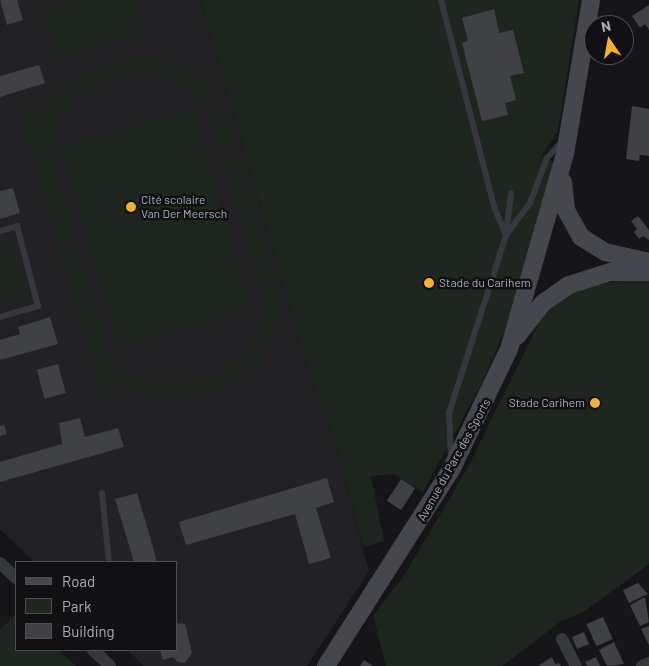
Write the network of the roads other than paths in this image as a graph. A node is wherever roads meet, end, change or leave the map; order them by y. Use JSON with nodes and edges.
{"nodes":[{"id":1,"x":441,"y":0,"type":"edge"},
{"id":2,"x":591,"y":0,"type":"edge"},
{"id":3,"x":568,"y":134,"type":"junction"},
{"id":4,"x":565,"y":154,"type":"junction"},
{"id":5,"x":511,"y":193,"type":"dead end"},
{"id":6,"x":0,"y":231,"type":"edge"},
{"id":7,"x":506,"y":235,"type":"junction"},
{"id":8,"x":649,"y":262,"type":"edge"},
{"id":9,"x":649,"y":272,"type":"edge"},
{"id":10,"x":0,"y":317,"type":"edge"},
{"id":11,"x":509,"y":349,"type":"junction"},
{"id":12,"x":452,"y":468,"type":"junction"},
{"id":13,"x":102,"y":493,"type":"dead end"},
{"id":14,"x":109,"y":561,"type":"edge"},
{"id":15,"x":1,"y":566,"type":"edge"},
{"id":16,"x":15,"y":577,"type":"edge"},
{"id":17,"x":562,"y":639,"type":"dead end"},
{"id":18,"x":343,"y":642,"type":"junction"},
{"id":19,"x":94,"y":651,"type":"edge"},
{"id":20,"x":649,"y":663,"type":"edge"},
{"id":21,"x":110,"y":666,"type":"edge"},
{"id":22,"x":326,"y":666,"type":"edge"},
{"id":23,"x":330,"y":666,"type":"edge"},
{"id":24,"x":576,"y":666,"type":"edge"},
{"id":25,"x":642,"y":666,"type":"edge"}],
"edges":[{"from":1,"to":7,"type":"lane"},
{"from":2,"to":3,"type":"street","name":"Avenue du Parc des Sports"},
{"from":3,"to":4,"type":"street","name":"Avenue du Parc des Sports"},
{"from":3,"to":7,"type":"lane"},
{"from":4,"to":8,"type":"street"},
{"from":4,"to":11,"type":"street","name":"Avenue du Parc des Sports"},
{"from":5,"to":7,"type":"lane"},
{"from":6,"to":10,"type":"lane"},
{"from":7,"to":12,"type":"lane"},
{"from":9,"to":11,"type":"street"},
{"from":11,"to":12,"type":"street","name":"Avenue du Parc des Sports"},
{"from":12,"to":18,"type":"street","name":"Avenue du Parc des Sports"},
{"from":13,"to":14,"type":"lane"},
{"from":15,"to":16,"type":"street"},
{"from":17,"to":24,"type":"street"},
{"from":18,"to":22,"type":"street","name":"Avenue du Parc des Sports"},
{"from":18,"to":23,"type":"street","name":"Avenue du Parc des Sports"},
{"from":19,"to":21,"type":"street"},
{"from":20,"to":25,"type":"street"}]}
